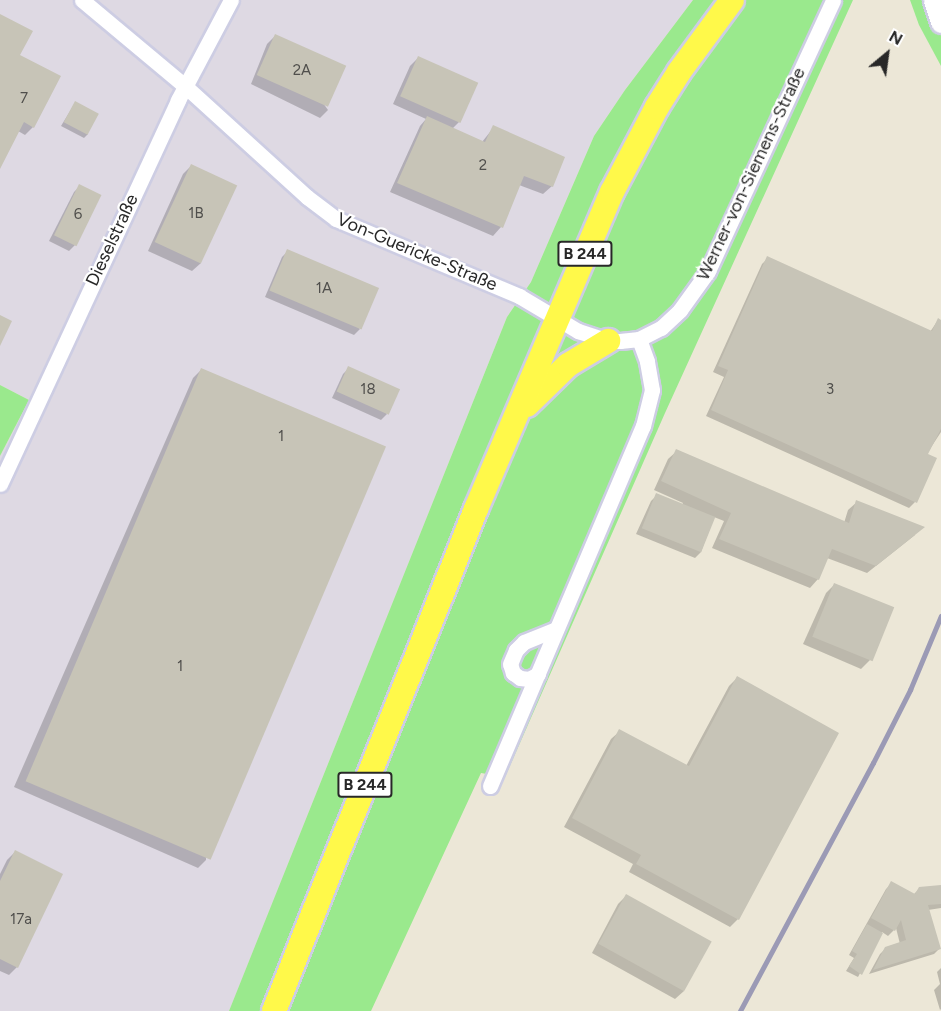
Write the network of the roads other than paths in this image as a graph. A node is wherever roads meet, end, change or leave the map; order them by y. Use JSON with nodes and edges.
{"nodes":[{"id":1,"x":82,"y":0,"type":"edge"},
{"id":2,"x":231,"y":0,"type":"edge"},
{"id":3,"x":732,"y":0,"type":"edge"},
{"id":4,"x":833,"y":0,"type":"edge"},
{"id":5,"x":933,"y":0,"type":"edge"},
{"id":6,"x":941,"y":22,"type":"edge"},
{"id":7,"x":184,"y":86,"type":"junction"},
{"id":8,"x":558,"y":318,"type":"junction"},
{"id":9,"x":639,"y":339,"type":"junction"},
{"id":10,"x":608,"y":341,"type":"junction"},
{"id":11,"x":515,"y":418,"type":"junction"},
{"id":12,"x":0,"y":484,"type":"edge"},
{"id":13,"x":555,"y":629,"type":"junction"},
{"id":14,"x":538,"y":674,"type":"junction"},
{"id":15,"x":490,"y":786,"type":"dead end"},
{"id":16,"x":274,"y":1011,"type":"edge"}],
"edges":[{"from":1,"to":7,"type":"street","name":"Von-Guericke-Straße"},
{"from":2,"to":7,"type":"street","name":"Dieselstraße"},
{"from":3,"to":8,"type":"main road","number":"B 244"},
{"from":4,"to":9,"type":"street","name":"Werner-von-Siemens-Straße"},
{"from":5,"to":6,"type":"main road"},
{"from":7,"to":8,"type":"street","name":"Von-Guericke-Straße"},
{"from":7,"to":12,"type":"street","name":"Dieselstraße"},
{"from":8,"to":10,"type":"street","name":"Von-Guericke-Straße"},
{"from":8,"to":11,"type":"main road","number":"B 244"},
{"from":9,"to":10,"type":"street","name":"Von-Guericke-Straße"},
{"from":9,"to":13,"type":"street"},
{"from":10,"to":11,"type":"main road","number":"B 244"},
{"from":11,"to":16,"type":"main road","number":"B 244"},
{"from":13,"to":14,"type":"street"},
{"from":13,"to":14,"type":"street"},
{"from":14,"to":15,"type":"street"}]}
